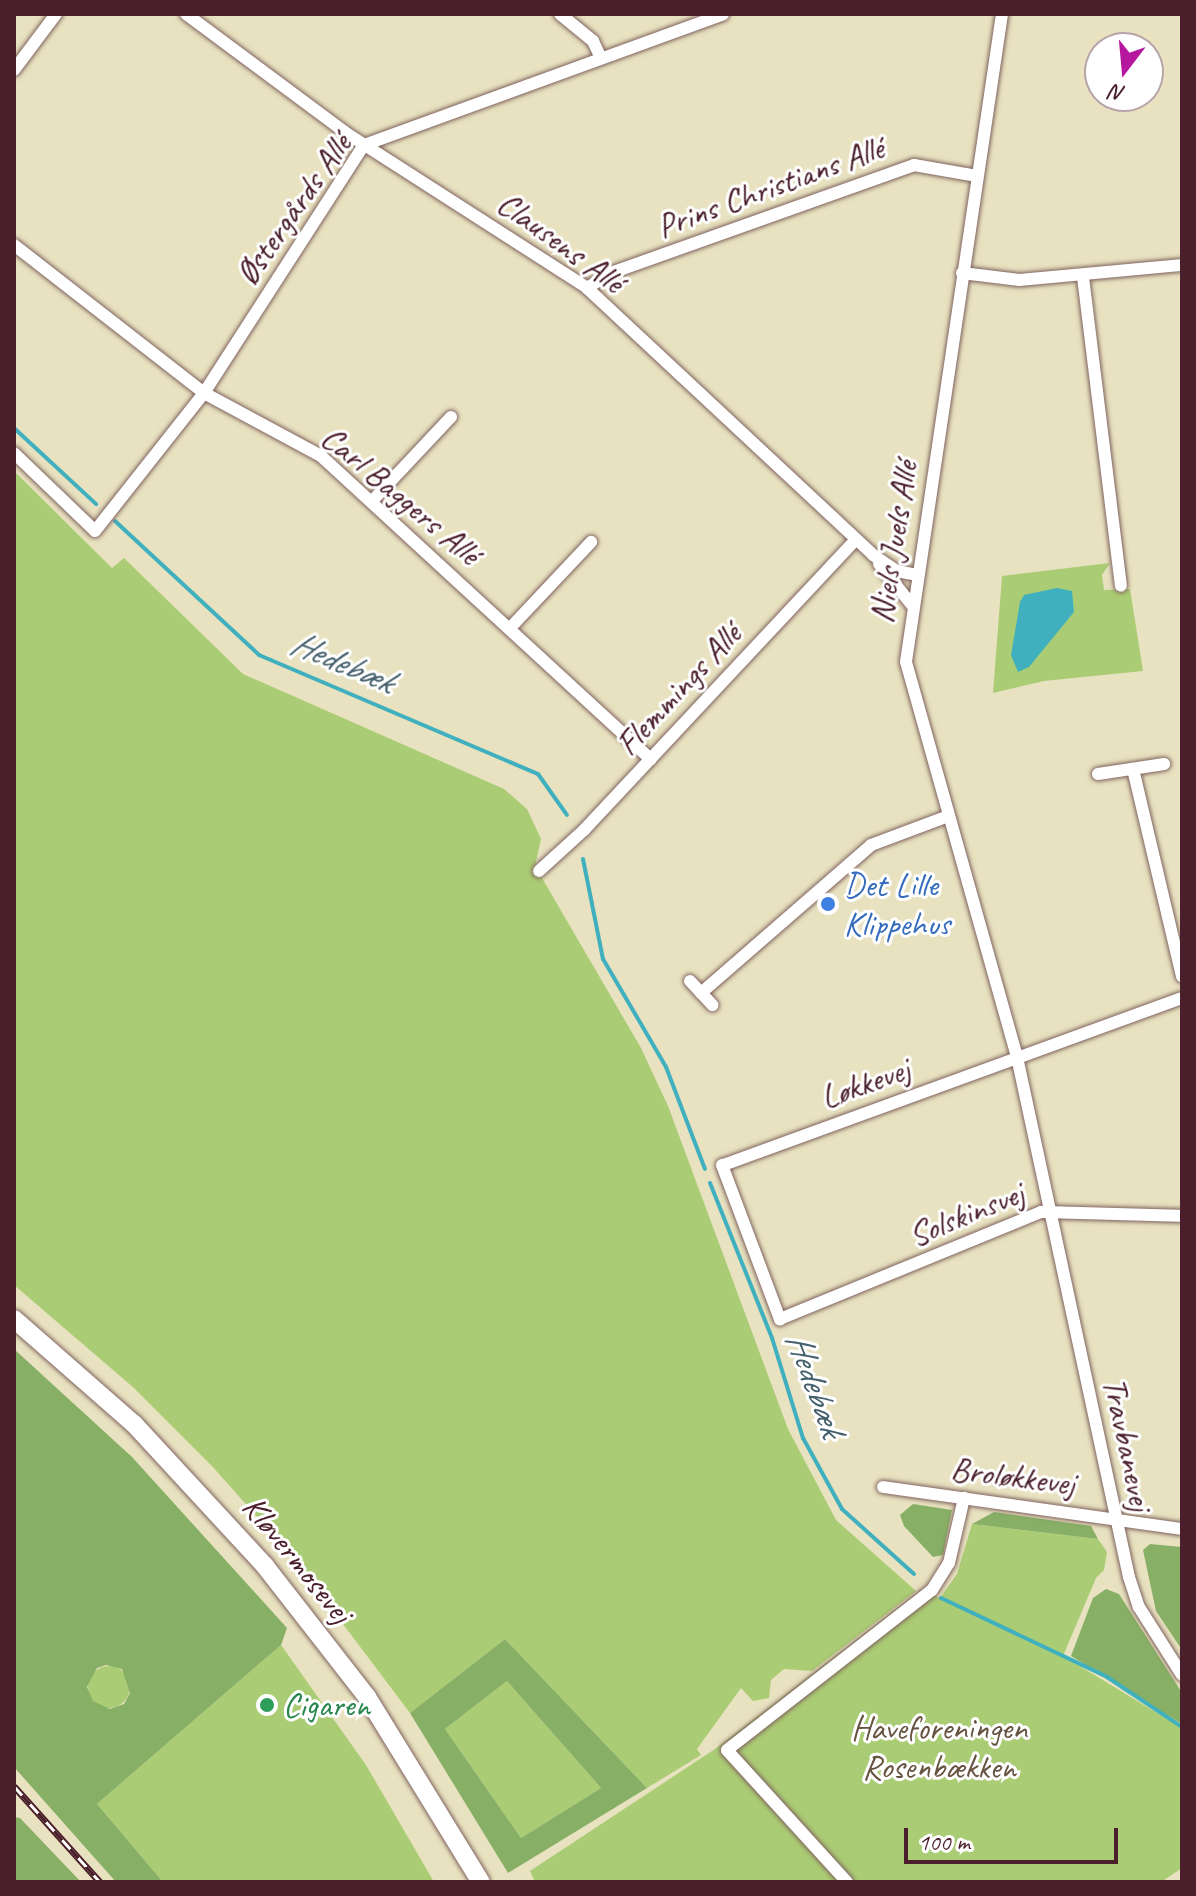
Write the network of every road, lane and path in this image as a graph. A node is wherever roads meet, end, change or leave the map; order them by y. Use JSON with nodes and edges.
{"nodes":[{"id":1,"x":56,"y":14,"type":"edge"},
{"id":2,"x":186,"y":14,"type":"edge"},
{"id":3,"x":560,"y":14,"type":"edge"},
{"id":4,"x":723,"y":14,"type":"edge"},
{"id":5,"x":1002,"y":14,"type":"edge"},
{"id":6,"x":601,"y":58,"type":"junction"},
{"id":7,"x":14,"y":70,"type":"edge"},
{"id":8,"x":364,"y":145,"type":"junction"},
{"id":9,"x":977,"y":176,"type":"junction"},
{"id":10,"x":14,"y":245,"type":"edge"},
{"id":11,"x":1182,"y":265,"type":"edge"},
{"id":12,"x":962,"y":273,"type":"junction"},
{"id":13,"x":1083,"y":277,"type":"junction"},
{"id":14,"x":587,"y":288,"type":"junction"},
{"id":15,"x":204,"y":393,"type":"junction"},
{"id":16,"x":451,"y":417,"type":"dead end"},
{"id":17,"x":14,"y":453,"type":"edge"},
{"id":18,"x":373,"y":500,"type":"junction"},
{"id":19,"x":855,"y":540,"type":"junction"},
{"id":20,"x":591,"y":542,"type":"dead end"},
{"id":21,"x":873,"y":555,"type":"junction"},
{"id":22,"x":917,"y":575,"type":"junction"},
{"id":23,"x":1121,"y":586,"type":"dead end"},
{"id":24,"x":912,"y":605,"type":"junction"},
{"id":25,"x":511,"y":627,"type":"junction"},
{"id":26,"x":651,"y":759,"type":"junction"},
{"id":27,"x":1164,"y":764,"type":"dead end"},
{"id":28,"x":1133,"y":769,"type":"junction"},
{"id":29,"x":1098,"y":774,"type":"dead end"},
{"id":30,"x":948,"y":816,"type":"junction"},
{"id":31,"x":539,"y":871,"type":"dead end"},
{"id":32,"x":1182,"y":976,"type":"edge"},
{"id":33,"x":690,"y":981,"type":"dead end"},
{"id":34,"x":701,"y":993,"type":"junction"},
{"id":35,"x":1182,"y":998,"type":"edge"},
{"id":36,"x":712,"y":1005,"type":"dead end"},
{"id":37,"x":1017,"y":1057,"type":"junction"},
{"id":38,"x":1050,"y":1211,"type":"junction"},
{"id":39,"x":1182,"y":1216,"type":"edge"},
{"id":40,"x":14,"y":1319,"type":"edge"},
{"id":41,"x":780,"y":1319,"type":"joint"},
{"id":42,"x":883,"y":1487,"type":"dead end"},
{"id":43,"x":964,"y":1498,"type":"junction"},
{"id":44,"x":1114,"y":1517,"type":"junction"},
{"id":45,"x":1182,"y":1529,"type":"edge"},
{"id":46,"x":1182,"y":1675,"type":"edge"},
{"id":47,"x":481,"y":1882,"type":"edge"},
{"id":48,"x":847,"y":1882,"type":"edge"}],
"edges":[{"from":1,"to":7,"type":"street"},
{"from":2,"to":8,"type":"street","name":"Clausens Allé"},
{"from":3,"to":6,"type":"street"},
{"from":4,"to":6,"type":"street","name":"Østergårds Allé"},
{"from":5,"to":9,"type":"street","name":"Niels Juels Allé"},
{"from":6,"to":8,"type":"street","name":"Østergårds Allé"},
{"from":8,"to":14,"type":"street","name":"Clausens Allé"},
{"from":8,"to":15,"type":"street","name":"Østergårds Allé"},
{"from":9,"to":12,"type":"street","name":"Niels Juels Allé"},
{"from":9,"to":14,"type":"street","name":"Prins Christians Allé"},
{"from":10,"to":15,"type":"street","name":"Carl Baggers Allé"},
{"from":11,"to":13,"type":"street"},
{"from":12,"to":13,"type":"street"},
{"from":12,"to":22,"type":"street","name":"Niels Juels Allé"},
{"from":13,"to":23,"type":"street"},
{"from":14,"to":19,"type":"street","name":"Clausens Allé"},
{"from":15,"to":17,"type":"street","name":"Østergårds Allé"},
{"from":15,"to":18,"type":"street","name":"Carl Baggers Allé"},
{"from":16,"to":18,"type":"street"},
{"from":18,"to":25,"type":"street","name":"Carl Baggers Allé"},
{"from":19,"to":21,"type":"street","name":"Clausens Allé"},
{"from":19,"to":26,"type":"street","name":"Flemmings Allé"},
{"from":20,"to":25,"type":"street"},
{"from":21,"to":22,"type":"street","name":"Clausens Allé"},
{"from":21,"to":24,"type":"street","name":"Clausens Allé"},
{"from":22,"to":24,"type":"street","name":"Niels Juels Allé"},
{"from":24,"to":30,"type":"street","name":"Niels Juels Allé"},
{"from":25,"to":26,"type":"street","name":"Carl Baggers Allé"},
{"from":26,"to":31,"type":"street","name":"Flemmings Allé"},
{"from":27,"to":28,"type":"street"},
{"from":28,"to":29,"type":"street"},
{"from":28,"to":32,"type":"street"},
{"from":30,"to":34,"type":"street"},
{"from":30,"to":37,"type":"street","name":"Niels Juels Allé"},
{"from":33,"to":34,"type":"street"},
{"from":34,"to":36,"type":"street"},
{"from":35,"to":37,"type":"street","name":"Løkkevej"},
{"from":37,"to":38,"type":"street","name":"Niels Juels Allé"},
{"from":37,"to":41,"type":"street","name":"Løkkevej"},
{"from":38,"to":39,"type":"street","name":"Solskinsvej"},
{"from":38,"to":41,"type":"street","name":"Solskinsvej"},
{"from":38,"to":44,"type":"street","name":"Travbanevej"},
{"from":40,"to":47,"type":"main road","name":"Kløvermosevej"},
{"from":42,"to":43,"type":"street","name":"Broløkkevej"},
{"from":43,"to":44,"type":"street","name":"Broløkkevej"},
{"from":43,"to":48,"type":"street"},
{"from":44,"to":45,"type":"street","name":"Broløkkevej"},
{"from":44,"to":46,"type":"street","name":"Travbanevej"}]}
